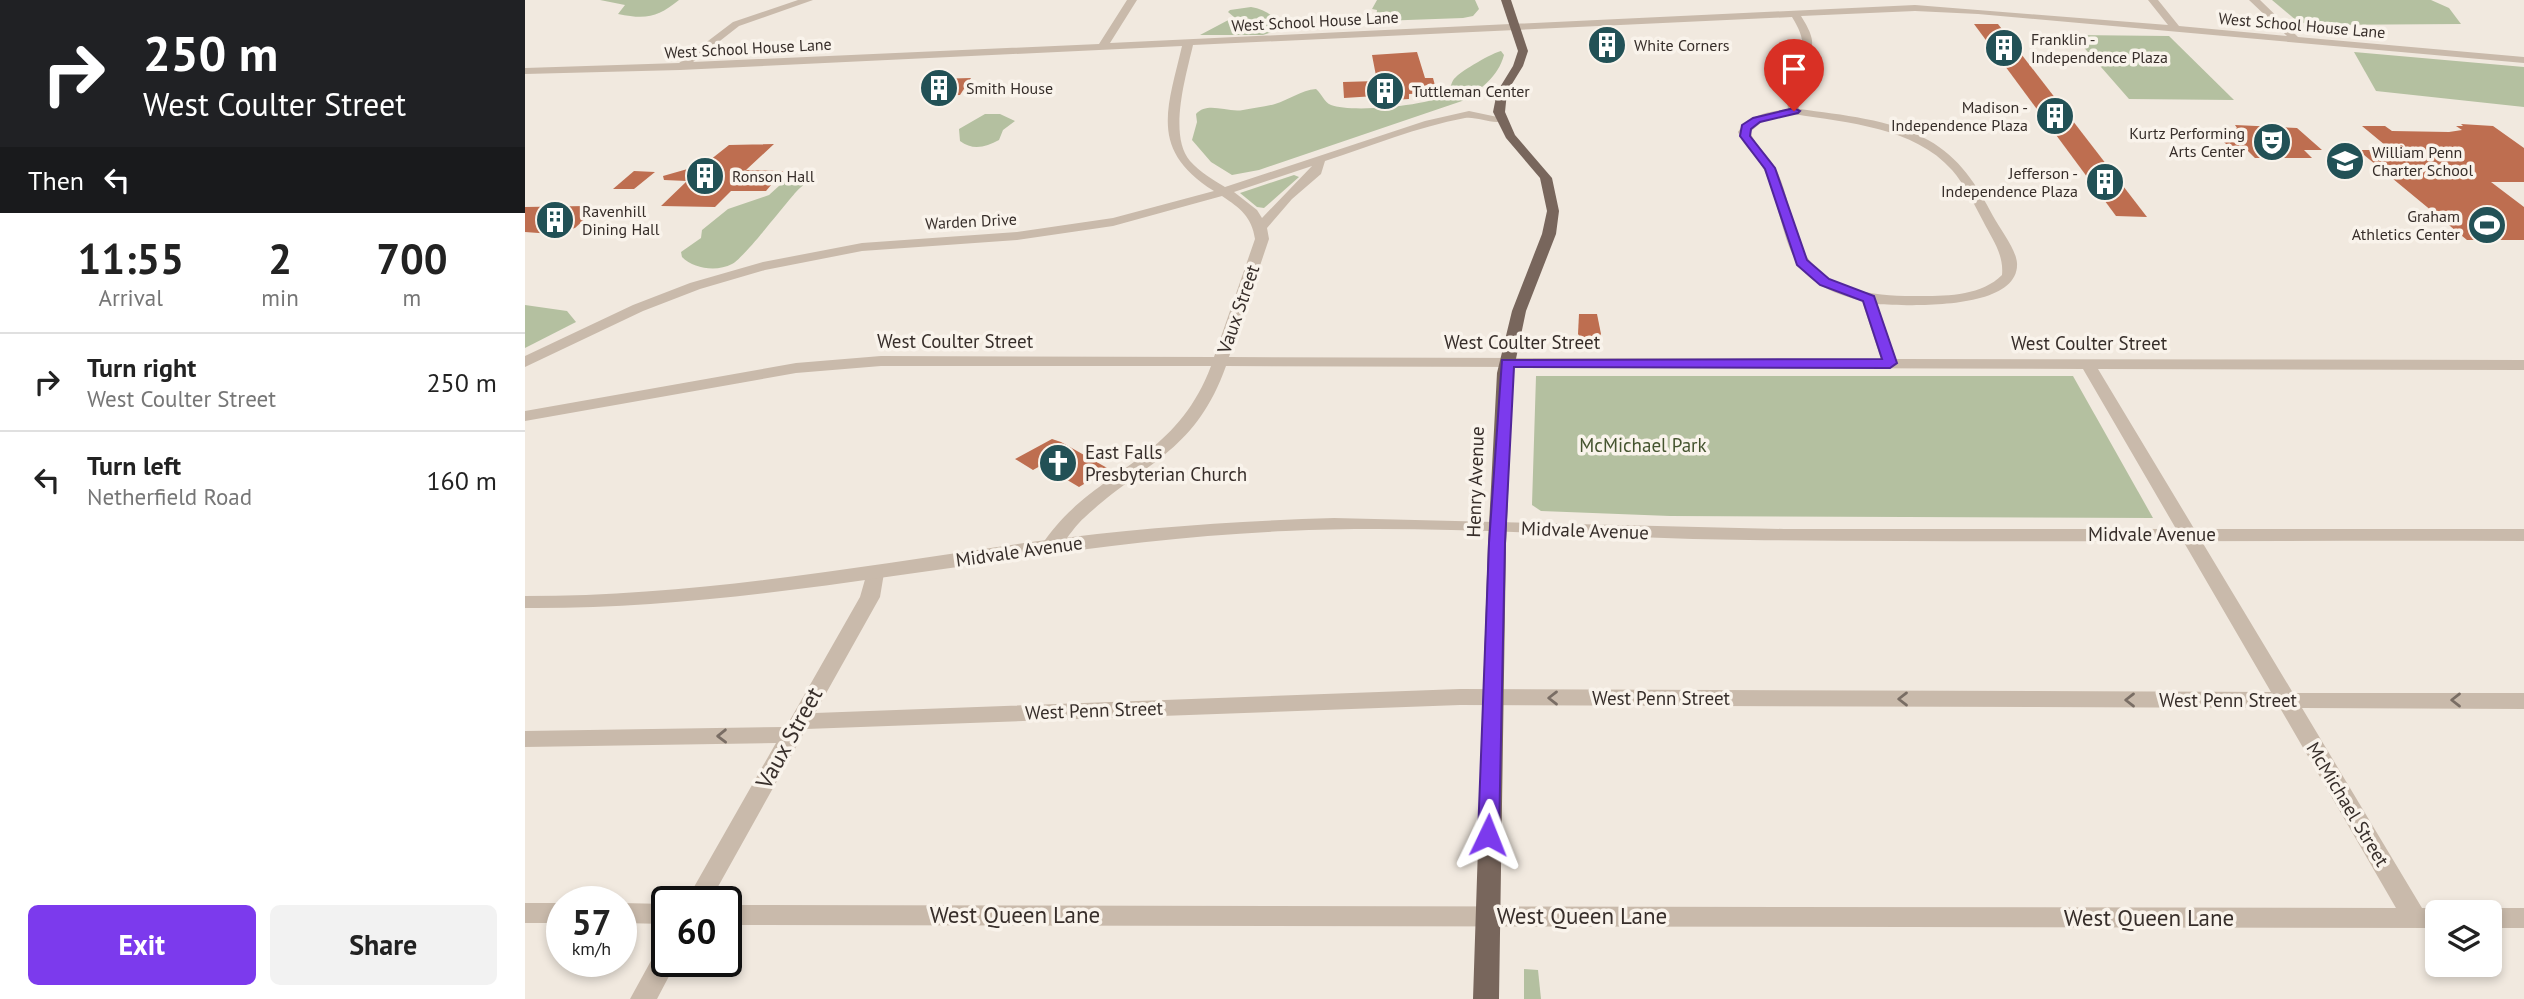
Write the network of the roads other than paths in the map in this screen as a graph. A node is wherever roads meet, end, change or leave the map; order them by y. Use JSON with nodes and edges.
{"nodes":[{"id":1,"x":809,"y":0,"type":"edge"},
{"id":2,"x":1132,"y":0,"type":"edge"},
{"id":3,"x":1506,"y":0,"type":"edge"},
{"id":4,"x":2153,"y":0,"type":"edge"},
{"id":5,"x":2254,"y":0,"type":"edge"},
{"id":6,"x":1794,"y":13,"type":"junction"},
{"id":7,"x":1516,"y":26,"type":"junction"},
{"id":8,"x":2176,"y":29,"type":"junction"},
{"id":9,"x":2295,"y":40,"type":"junction"},
{"id":10,"x":1188,"y":43,"type":"junction"},
{"id":11,"x":1102,"y":47,"type":"junction"},
{"id":12,"x":2524,"y":60,"type":"edge"},
{"id":13,"x":680,"y":67,"type":"junction"},
{"id":14,"x":525,"y":71,"type":"edge"},
{"id":15,"x":1499,"y":103,"type":"junction"},
{"id":16,"x":1794,"y":111,"type":"junction"},
{"id":17,"x":1501,"y":119,"type":"junction"},
{"id":18,"x":1425,"y":124,"type":"junction"},
{"id":19,"x":1320,"y":159,"type":"junction"},
{"id":20,"x":1223,"y":192,"type":"junction"},
{"id":21,"x":1261,"y":227,"type":"junction"},
{"id":22,"x":1869,"y":299,"type":"junction"},
{"id":23,"x":525,"y":362,"type":"edge"},
{"id":24,"x":1220,"y":362,"type":"junction"},
{"id":25,"x":1507,"y":363,"type":"junction"},
{"id":26,"x":1890,"y":363,"type":"junction"},
{"id":27,"x":2088,"y":364,"type":"junction"},
{"id":28,"x":2524,"y":365,"type":"edge"},
{"id":29,"x":525,"y":416,"type":"edge"},
{"id":30,"x":1498,"y":526,"type":"junction"},
{"id":31,"x":2188,"y":534,"type":"junction"},
{"id":32,"x":2524,"y":535,"type":"edge"},
{"id":33,"x":1050,"y":546,"type":"junction"},
{"id":34,"x":875,"y":573,"type":"junction"},
{"id":35,"x":525,"y":602,"type":"edge"},
{"id":36,"x":1493,"y":697,"type":"junction"},
{"id":37,"x":2287,"y":700,"type":"junction"},
{"id":38,"x":2524,"y":701,"type":"edge"},
{"id":39,"x":795,"y":728,"type":"junction"},
{"id":40,"x":525,"y":738,"type":"edge"},
{"id":41,"x":706,"y":886,"type":"edge"},
{"id":42,"x":525,"y":913,"type":"edge"},
{"id":43,"x":546,"y":913,"type":"edge"},
{"id":44,"x":742,"y":915,"type":"edge"},
{"id":45,"x":1486,"y":915,"type":"junction"},
{"id":46,"x":2425,"y":915,"type":"edge"},
{"id":47,"x":2425,"y":918,"type":"edge"},
{"id":48,"x":2502,"y":918,"type":"edge"},
{"id":49,"x":2524,"y":918,"type":"edge"},
{"id":50,"x":655,"y":977,"type":"edge"},
{"id":51,"x":643,"y":999,"type":"edge"},
{"id":52,"x":1486,"y":999,"type":"edge"}],
"edges":[{"from":1,"to":13,"type":"street"},
{"from":2,"to":11,"type":"street"},
{"from":3,"to":7,"type":"main road"},
{"from":4,"to":8,"type":"street"},
{"from":5,"to":9,"type":"street"},
{"from":6,"to":7,"type":"street","name":"West School House Lane"},
{"from":6,"to":8,"type":"street","name":"West School House Lane"},
{"from":6,"to":16,"type":"street"},
{"from":7,"to":10,"type":"street","name":"West School House Lane"},
{"from":7,"to":15,"type":"main road"},
{"from":8,"to":9,"type":"street","name":"West School House Lane"},
{"from":9,"to":12,"type":"street","name":"West School House Lane"},
{"from":10,"to":11,"type":"street","name":"West School House Lane"},
{"from":10,"to":20,"type":"street"},
{"from":11,"to":13,"type":"street","name":"West School House Lane"},
{"from":13,"to":14,"type":"street","name":"West School House Lane"},
{"from":15,"to":17,"type":"main road","name":"Henry Avenue"},
{"from":15,"to":18,"type":"street","name":"Warden Drive"},
{"from":16,"to":22,"type":"street"},
{"from":16,"to":22,"type":"street"},
{"from":17,"to":18,"type":"street","name":"Warden Drive"},
{"from":17,"to":25,"type":"main road","name":"Henry Avenue"},
{"from":18,"to":19,"type":"street","name":"Warden Drive"},
{"from":19,"to":20,"type":"street","name":"Warden Drive"},
{"from":19,"to":21,"type":"street"},
{"from":20,"to":21,"type":"street"},
{"from":20,"to":23,"type":"street","name":"Warden Drive"},
{"from":21,"to":24,"type":"street","name":"Vaux Street"},
{"from":22,"to":26,"type":"street"},
{"from":24,"to":25,"type":"street","name":"West Coulter Street"},
{"from":24,"to":29,"type":"street","name":"West Coulter Street"},
{"from":24,"to":33,"type":"street","name":"Vaux Street"},
{"from":25,"to":26,"type":"street","name":"West Coulter Street"},
{"from":25,"to":30,"type":"main road","name":"Henry Avenue"},
{"from":26,"to":27,"type":"street","name":"West Coulter Street"},
{"from":27,"to":28,"type":"street","name":"West Coulter Street"},
{"from":27,"to":31,"type":"street","name":"McMichael Street"},
{"from":30,"to":31,"type":"street","name":"Midvale Avenue"},
{"from":30,"to":33,"type":"street","name":"Midvale Avenue"},
{"from":30,"to":36,"type":"main road","name":"Henry Avenue"},
{"from":31,"to":32,"type":"street","name":"Midvale Avenue"},
{"from":31,"to":37,"type":"street","name":"McMichael Street"},
{"from":33,"to":34,"type":"street","name":"Midvale Avenue"},
{"from":34,"to":35,"type":"street","name":"Midvale Avenue"},
{"from":34,"to":39,"type":"street","name":"Vaux Street"},
{"from":37,"to":36,"type":"street","name":"West Penn Street","one_way":true},
{"from":36,"to":39,"type":"street","name":"West Penn Street"},
{"from":36,"to":45,"type":"main road","name":"Henry Avenue"},
{"from":38,"to":37,"type":"street","name":"West Penn Street","one_way":true},
{"from":37,"to":46,"type":"street","name":"McMichael Street"},
{"from":39,"to":40,"type":"street","name":"West Penn Street","one_way":true},
{"from":39,"to":41,"type":"street","name":"Vaux Street"},
{"from":42,"to":43,"type":"street"},
{"from":44,"to":45,"type":"street","name":"West Queen Lane"},
{"from":45,"to":47,"type":"street","name":"West Queen Lane"},
{"from":45,"to":52,"type":"main road","name":"Henry Avenue"},
{"from":48,"to":49,"type":"street"},
{"from":50,"to":51,"type":"street"}]}
